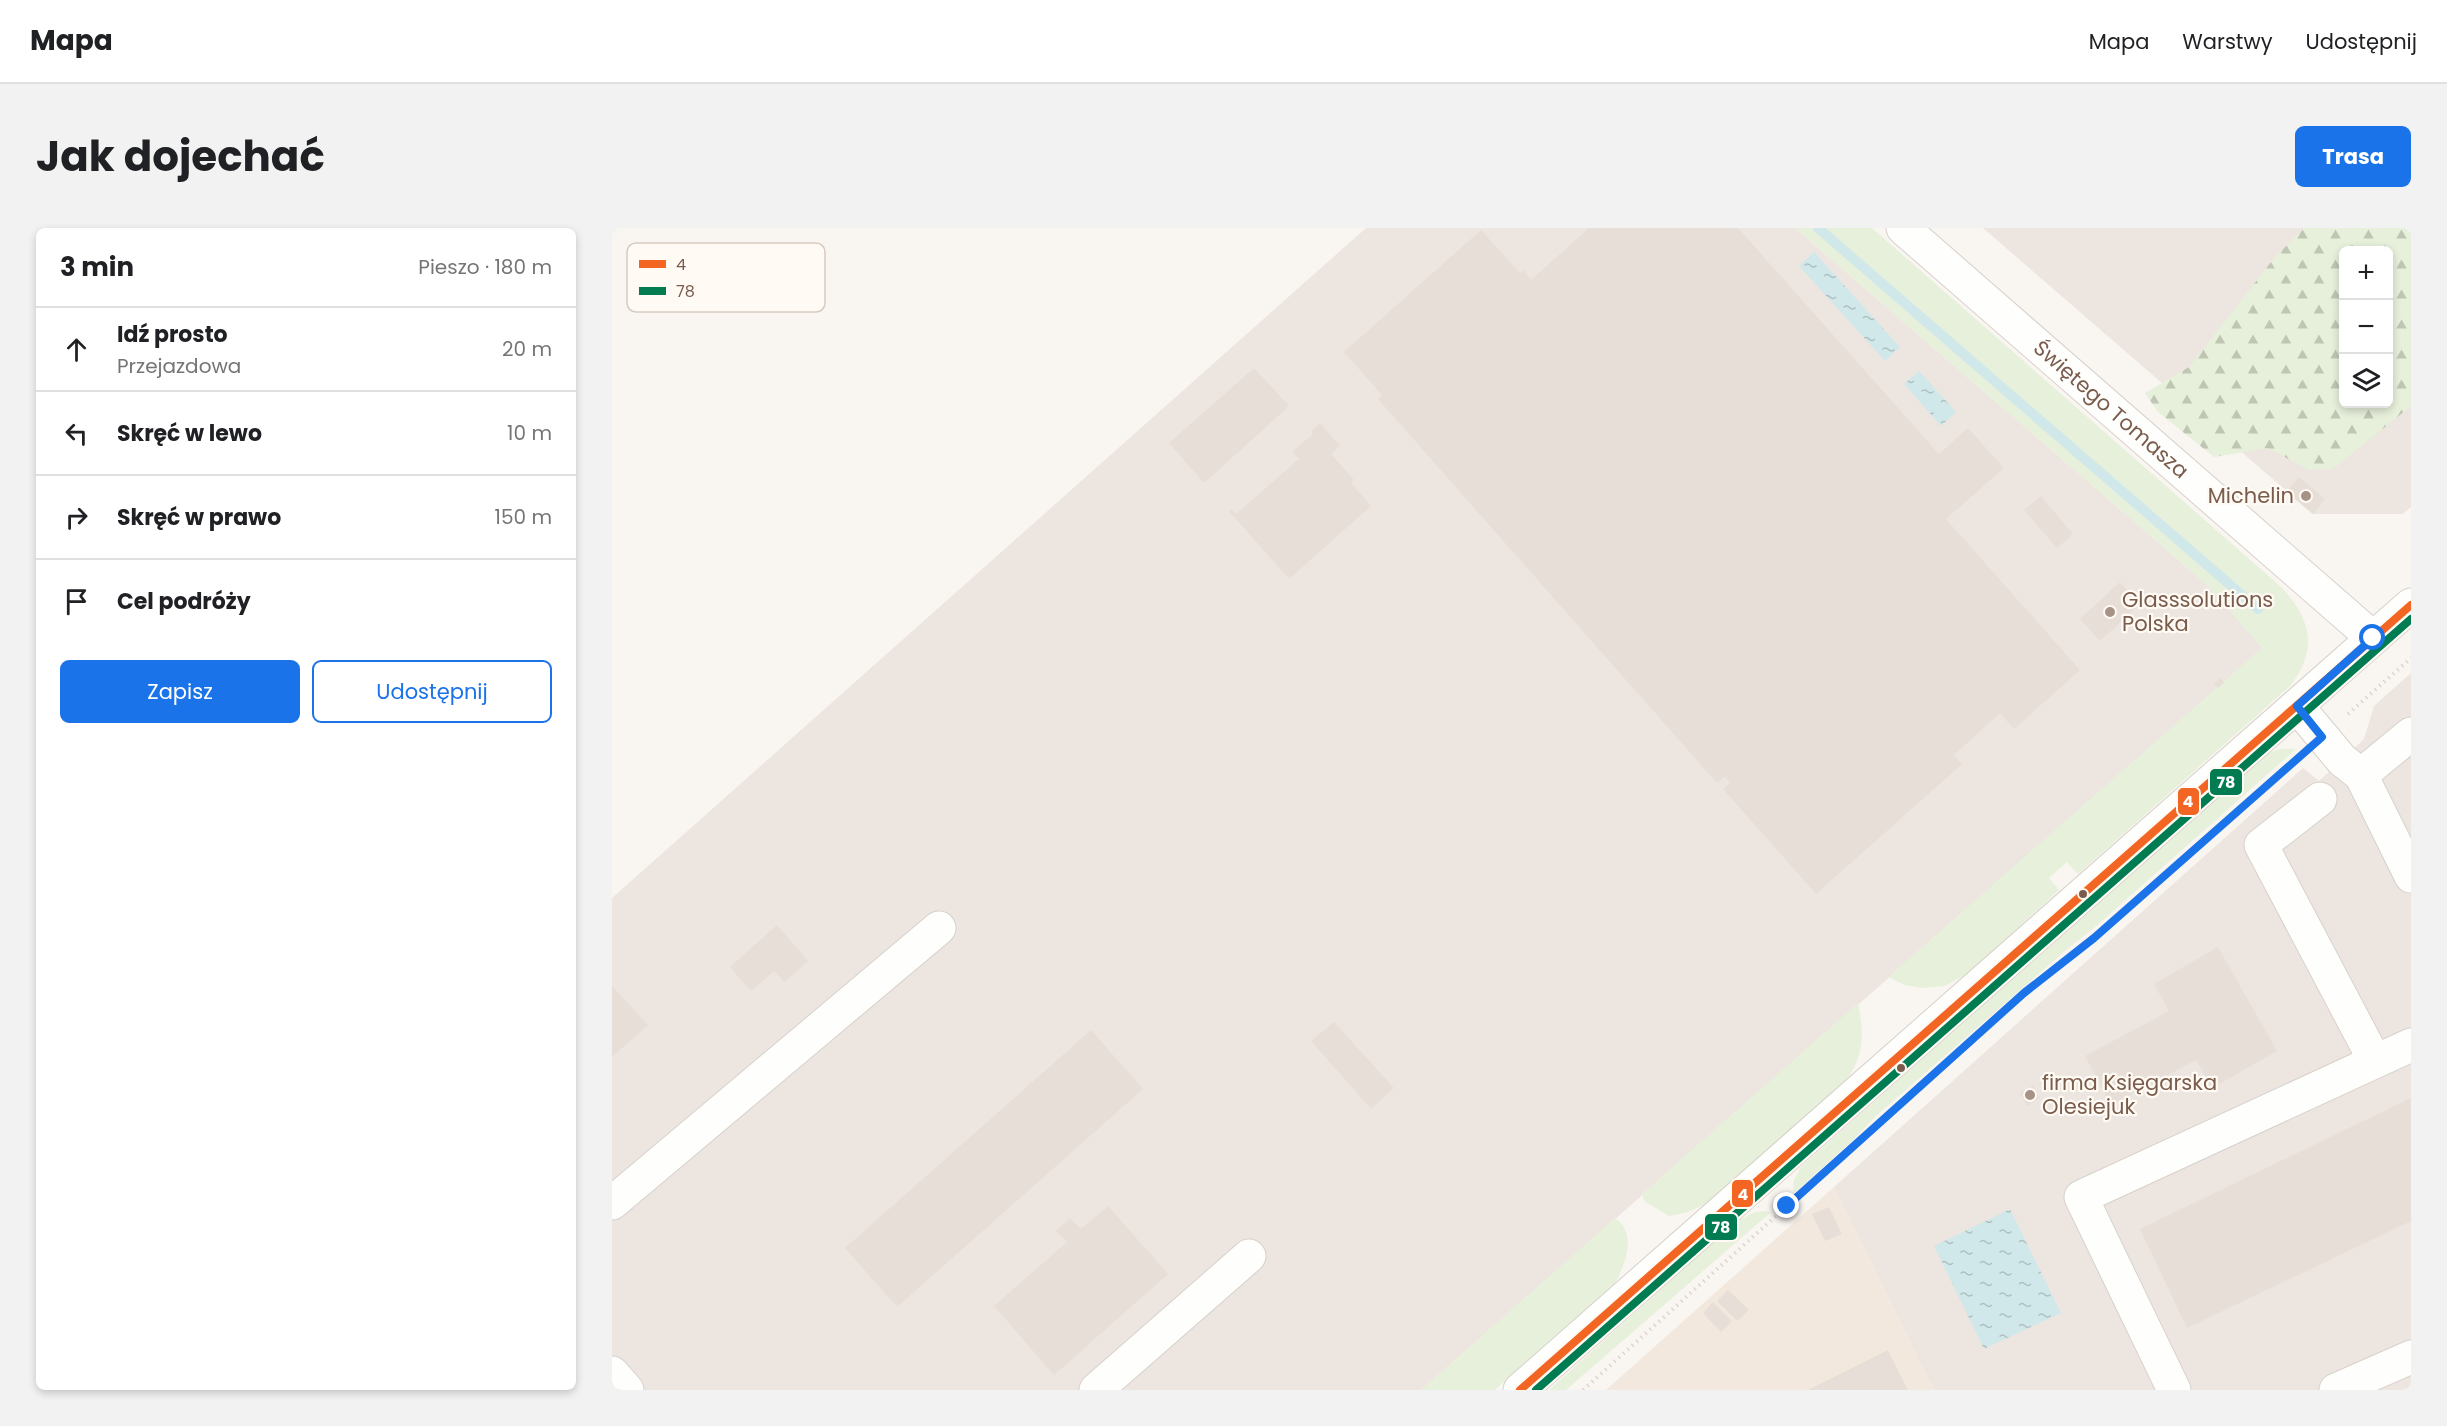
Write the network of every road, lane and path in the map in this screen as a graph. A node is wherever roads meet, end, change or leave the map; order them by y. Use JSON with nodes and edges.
{"nodes":[{"id":1,"x":1903,"y":228,"type":"edge"},
{"id":2,"x":2411,"y":605,"type":"edge"},
{"id":3,"x":2373,"y":638,"type":"junction"},
{"id":4,"x":2411,"y":658,"type":"edge"},
{"id":5,"x":2297,"y":706,"type":"junction"},
{"id":6,"x":2411,"y":734,"type":"edge"},
{"id":7,"x":2322,"y":737,"type":"junction"},
{"id":8,"x":2361,"y":775,"type":"junction"},
{"id":9,"x":2320,"y":799,"type":"dead end"},
{"id":10,"x":2411,"y":876,"type":"edge"},
{"id":11,"x":939,"y":928,"type":"dead end"},
{"id":12,"x":2024,"y":993,"type":"dead end"},
{"id":13,"x":1971,"y":1041,"type":"dead end"},
{"id":14,"x":2411,"y":1045,"type":"edge"},
{"id":15,"x":2375,"y":1061,"type":"junction"},
{"id":16,"x":612,"y":1203,"type":"edge"},
{"id":17,"x":1249,"y":1256,"type":"dead end"},
{"id":18,"x":2411,"y":1357,"type":"edge"},
{"id":19,"x":612,"y":1373,"type":"edge"},
{"id":20,"x":627,"y":1390,"type":"edge"},
{"id":21,"x":1096,"y":1390,"type":"edge"},
{"id":22,"x":1520,"y":1390,"type":"edge"},
{"id":23,"x":1583,"y":1390,"type":"edge"},
{"id":24,"x":2174,"y":1390,"type":"edge"},
{"id":25,"x":2336,"y":1390,"type":"edge"}],
"edges":[{"from":1,"to":3,"type":"street","name":"Świętego Tomasza"},
{"from":2,"to":3,"type":"street"},
{"from":3,"to":5,"type":"street"},
{"from":4,"to":7,"type":"path"},
{"from":5,"to":7,"type":"street"},
{"from":5,"to":22,"type":"street"},
{"from":6,"to":8,"type":"street"},
{"from":7,"to":8,"type":"street"},
{"from":7,"to":12,"type":"path"},
{"from":8,"to":10,"type":"street"},
{"from":9,"to":15,"type":"street"},
{"from":11,"to":16,"type":"street"},
{"from":13,"to":23,"type":"path"},
{"from":14,"to":15,"type":"street"},
{"from":15,"to":24,"type":"street"},
{"from":17,"to":21,"type":"street"},
{"from":18,"to":25,"type":"street"},
{"from":19,"to":20,"type":"street"}]}
